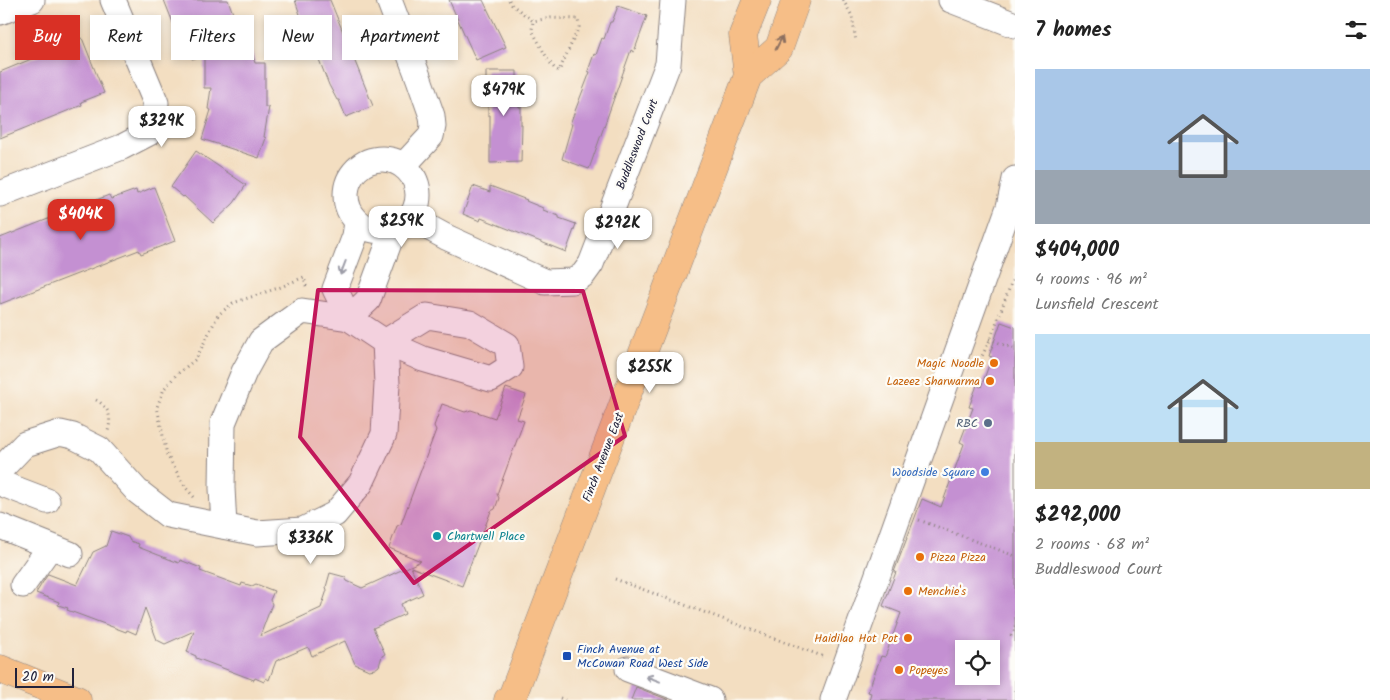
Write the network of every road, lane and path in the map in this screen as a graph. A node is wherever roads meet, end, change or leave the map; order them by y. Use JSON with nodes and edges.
{"nodes":[{"id":1,"x":32,"y":0,"type":"edge"},
{"id":2,"x":114,"y":0,"type":"edge"},
{"id":3,"x":389,"y":0,"type":"edge"},
{"id":4,"x":509,"y":0,"type":"edge"},
{"id":5,"x":673,"y":0,"type":"edge"},
{"id":6,"x":757,"y":0,"type":"edge"},
{"id":7,"x":796,"y":0,"type":"edge"},
{"id":8,"x":843,"y":0,"type":"edge"},
{"id":9,"x":951,"y":0,"type":"edge"},
{"id":10,"x":0,"y":12,"type":"edge"},
{"id":11,"x":533,"y":21,"type":"junction"},
{"id":12,"x":1015,"y":25,"type":"edge"},
{"id":13,"x":856,"y":41,"type":"dead end"},
{"id":14,"x":748,"y":76,"type":"junction"},
{"id":15,"x":404,"y":166,"type":"junction"},
{"id":16,"x":1015,"y":179,"type":"edge"},
{"id":17,"x":0,"y":194,"type":"edge"},
{"id":18,"x":357,"y":222,"type":"junction"},
{"id":19,"x":402,"y":224,"type":"junction"},
{"id":20,"x":313,"y":313,"type":"junction"},
{"id":21,"x":349,"y":318,"type":"junction"},
{"id":22,"x":964,"y":331,"type":"junction"},
{"id":23,"x":1015,"y":349,"type":"edge"},
{"id":24,"x":96,"y":400,"type":"dead end"},
{"id":25,"x":99,"y":449,"type":"junction"},
{"id":26,"x":0,"y":470,"type":"edge"},
{"id":27,"x":0,"y":482,"type":"edge"},
{"id":28,"x":197,"y":500,"type":"dead end"},
{"id":29,"x":47,"y":501,"type":"dead end"},
{"id":30,"x":899,"y":514,"type":"junction"},
{"id":31,"x":0,"y":526,"type":"edge"},
{"id":32,"x":224,"y":526,"type":"junction"},
{"id":33,"x":1015,"y":556,"type":"edge"},
{"id":34,"x":615,"y":579,"type":"dead end"},
{"id":35,"x":23,"y":585,"type":"dead end"},
{"id":36,"x":1015,"y":626,"type":"edge"},
{"id":37,"x":1011,"y":636,"type":"dead end"},
{"id":38,"x":822,"y":656,"type":"dead end"},
{"id":39,"x":0,"y":669,"type":"edge"},
{"id":40,"x":628,"y":669,"type":"dead end"},
{"id":41,"x":511,"y":699,"type":"edge"},
{"id":42,"x":77,"y":700,"type":"edge"},
{"id":43,"x":710,"y":700,"type":"edge"},
{"id":44,"x":833,"y":700,"type":"edge"}],
"edges":[{"from":1,"to":10,"type":"street"},
{"from":2,"to":17,"type":"street"},
{"from":3,"to":15,"type":"street"},
{"from":4,"to":11,"type":"path"},
{"from":5,"to":19,"type":"street","name":"Buddleswood Court"},
{"from":6,"to":14,"type":"main road","name":"Finch Avenue East"},
{"from":14,"to":7,"type":"main road","name":"Finch Avenue East","one_way":true},
{"from":8,"to":13,"type":"path"},
{"from":9,"to":12,"type":"street"},
{"from":11,"to":11,"type":"path"},
{"from":14,"to":41,"type":"main road","name":"Finch Avenue East"},
{"from":15,"to":18,"type":"street"},
{"from":15,"to":19,"type":"street"},
{"from":16,"to":22,"type":"street"},
{"from":18,"to":19,"type":"street"},
{"from":18,"to":21,"type":"street","one_way":true},
{"from":19,"to":21,"type":"street"},
{"from":20,"to":21,"type":"street"},
{"from":20,"to":28,"type":"path"},
{"from":20,"to":32,"type":"street"},
{"from":21,"to":32,"type":"street"},
{"from":22,"to":23,"type":"path"},
{"from":22,"to":30,"type":"street"},
{"from":24,"to":25,"type":"path"},
{"from":25,"to":26,"type":"street"},
{"from":25,"to":32,"type":"street"},
{"from":27,"to":29,"type":"street"},
{"from":30,"to":33,"type":"path"},
{"from":30,"to":44,"type":"street"},
{"from":31,"to":35,"type":"street"},
{"from":34,"to":38,"type":"path"},
{"from":36,"to":37,"type":"path"},
{"from":39,"to":42,"type":"main road"},
{"from":43,"to":40,"type":"street","one_way":true}]}
